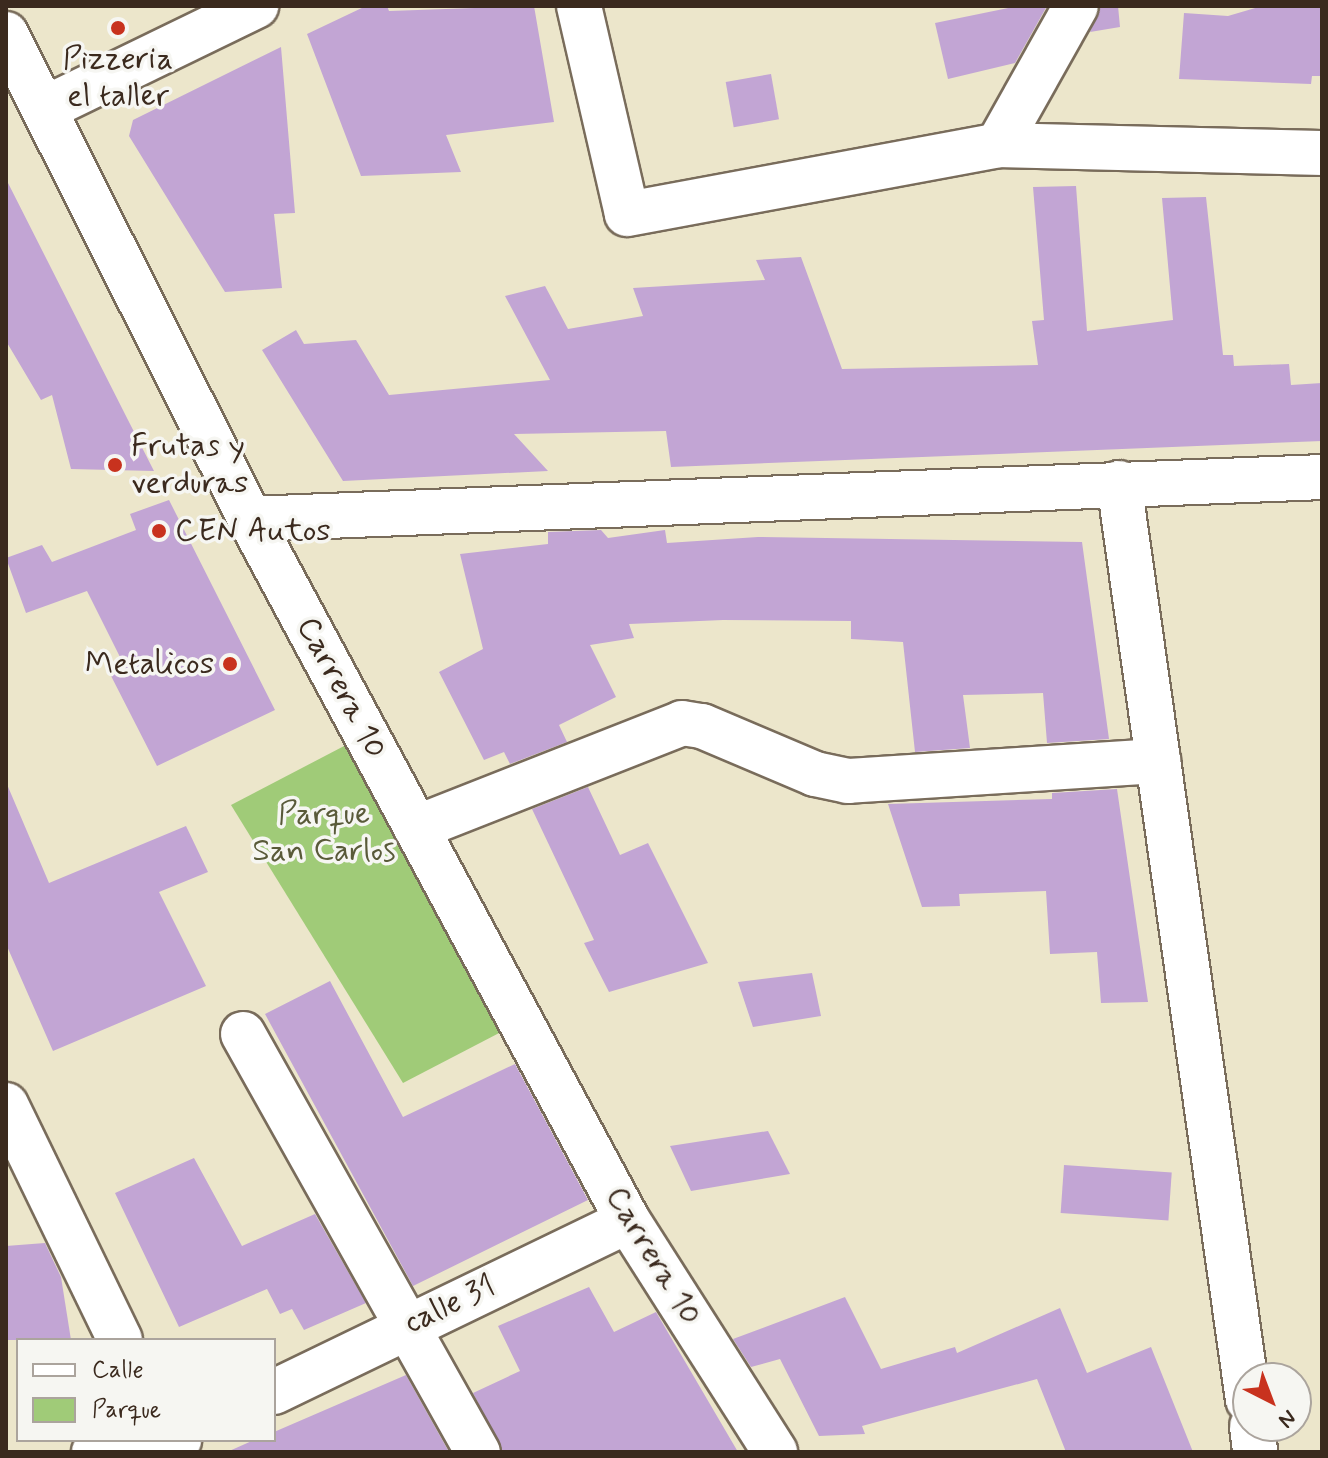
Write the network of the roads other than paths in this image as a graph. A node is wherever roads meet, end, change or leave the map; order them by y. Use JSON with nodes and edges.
{"nodes":[{"id":1,"x":256,"y":6,"type":"edge"},
{"id":2,"x":579,"y":6,"type":"edge"},
{"id":3,"x":1076,"y":6,"type":"edge"},
{"id":4,"x":6,"y":34,"type":"edge"},
{"id":5,"x":44,"y":109,"type":"junction"},
{"id":6,"x":998,"y":145,"type":"junction"},
{"id":7,"x":1322,"y":153,"type":"edge"},
{"id":8,"x":1322,"y":477,"type":"edge"},
{"id":9,"x":1119,"y":483,"type":"junction"},
{"id":10,"x":250,"y":519,"type":"junction"},
{"id":11,"x":1158,"y":761,"type":"junction"},
{"id":12,"x":416,"y":828,"type":"junction"},
{"id":13,"x":243,"y":1034,"type":"dead end"},
{"id":14,"x":6,"y":1105,"type":"edge"},
{"id":15,"x":628,"y":1221,"type":"junction"},
{"id":16,"x":407,"y":1325,"type":"junction"},
{"id":17,"x":119,"y":1338,"type":"edge"},
{"id":18,"x":1243,"y":1362,"type":"edge"},
{"id":19,"x":276,"y":1391,"type":"edge"},
{"id":20,"x":173,"y":1444,"type":"edge"},
{"id":21,"x":94,"y":1452,"type":"edge"},
{"id":22,"x":478,"y":1452,"type":"edge"},
{"id":23,"x":775,"y":1452,"type":"edge"}],
"edges":[{"from":1,"to":5,"type":"street"},
{"from":2,"to":6,"type":"street"},
{"from":3,"to":6,"type":"street"},
{"from":4,"to":5,"type":"street","name":"Carrera 10"},
{"from":5,"to":10,"type":"street","name":"Carrera 10"},
{"from":6,"to":7,"type":"street"},
{"from":8,"to":9,"type":"street"},
{"from":9,"to":10,"type":"street"},
{"from":9,"to":11,"type":"street"},
{"from":10,"to":12,"type":"street","name":"Carrera 10"},
{"from":11,"to":12,"type":"street"},
{"from":11,"to":18,"type":"street"},
{"from":12,"to":15,"type":"street","name":"Carrera 10"},
{"from":13,"to":16,"type":"street"},
{"from":14,"to":17,"type":"street"},
{"from":15,"to":16,"type":"street","name":"calle 31"},
{"from":15,"to":23,"type":"street","name":"Carrera 10"},
{"from":16,"to":19,"type":"street","name":"calle 31"},
{"from":16,"to":22,"type":"street"},
{"from":20,"to":21,"type":"street"}]}
